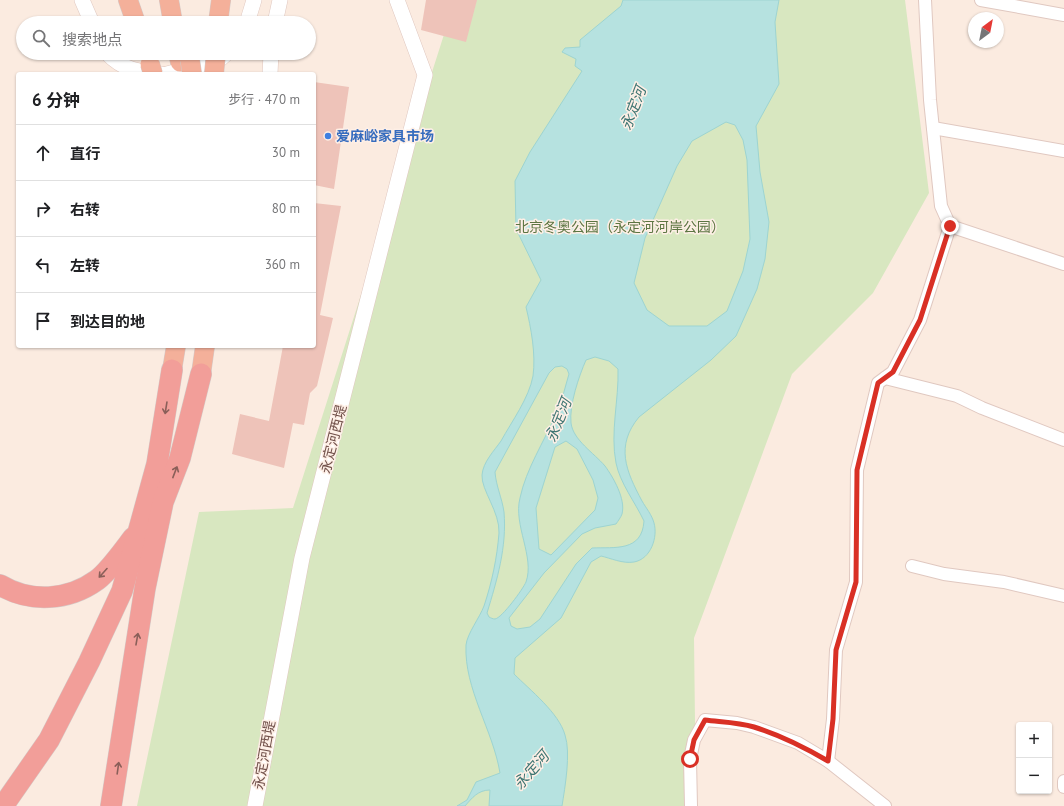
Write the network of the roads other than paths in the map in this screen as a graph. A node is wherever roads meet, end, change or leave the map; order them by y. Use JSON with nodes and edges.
{"nodes":[{"id":1,"x":82,"y":0,"type":"edge"},
{"id":2,"x":128,"y":0,"type":"edge"},
{"id":3,"x":169,"y":0,"type":"edge"},
{"id":4,"x":179,"y":0,"type":"edge"},
{"id":5,"x":221,"y":0,"type":"edge"},
{"id":6,"x":254,"y":0,"type":"edge"},
{"id":7,"x":280,"y":0,"type":"edge"},
{"id":8,"x":397,"y":0,"type":"edge"},
{"id":9,"x":925,"y":0,"type":"edge"},
{"id":10,"x":981,"y":0,"type":"edge"},
{"id":11,"x":1064,"y":15,"type":"edge"},
{"id":12,"x":89,"y":16,"type":"edge"},
{"id":13,"x":134,"y":16,"type":"edge"},
{"id":14,"x":172,"y":16,"type":"edge"},
{"id":15,"x":182,"y":16,"type":"edge"},
{"id":16,"x":219,"y":16,"type":"edge"},
{"id":17,"x":249,"y":16,"type":"edge"},
{"id":18,"x":277,"y":16,"type":"edge"},
{"id":19,"x":115,"y":60,"type":"edge"},
{"id":20,"x":271,"y":60,"type":"edge"},
{"id":21,"x":220,"y":63,"type":"edge"},
{"id":22,"x":182,"y":64,"type":"edge"},
{"id":23,"x":153,"y":66,"type":"edge"},
{"id":24,"x":137,"y":72,"type":"edge"},
{"id":25,"x":137,"y":72,"type":"edge"},
{"id":26,"x":270,"y":72,"type":"edge"},
{"id":27,"x":932,"y":128,"type":"junction"},
{"id":28,"x":1064,"y":151,"type":"edge"},
{"id":29,"x":950,"y":226,"type":"junction"},
{"id":30,"x":1064,"y":264,"type":"edge"},
{"id":31,"x":176,"y":348,"type":"edge"},
{"id":32,"x":205,"y":348,"type":"edge"},
{"id":33,"x":172,"y":370,"type":"joint"},
{"id":34,"x":200,"y":374,"type":"joint"},
{"id":35,"x":886,"y":378,"type":"junction"},
{"id":36,"x":1064,"y":440,"type":"edge"},
{"id":37,"x":163,"y":502,"type":"junction"},
{"id":38,"x":138,"y":533,"type":"junction"},
{"id":39,"x":912,"y":566,"type":"dead end"},
{"id":40,"x":0,"y":585,"type":"edge"},
{"id":41,"x":1064,"y":596,"type":"edge"},
{"id":42,"x":828,"y":761,"type":"junction"},
{"id":43,"x":1064,"y":781,"type":"edge"},
{"id":44,"x":1064,"y":787,"type":"edge"},
{"id":45,"x":3,"y":806,"type":"edge"},
{"id":46,"x":18,"y":806,"type":"edge"},
{"id":47,"x":111,"y":806,"type":"edge"},
{"id":48,"x":255,"y":806,"type":"edge"},
{"id":49,"x":690,"y":806,"type":"edge"},
{"id":50,"x":885,"y":806,"type":"edge"}],
"edges":[{"from":1,"to":12,"type":"street"},
{"from":2,"to":13,"type":"highway"},
{"from":3,"to":14,"type":"highway"},
{"from":4,"to":15,"type":"highway"},
{"from":5,"to":16,"type":"highway"},
{"from":6,"to":17,"type":"street"},
{"from":7,"to":18,"type":"street"},
{"from":8,"to":48,"type":"street","name":"永定河西堤"},
{"from":9,"to":27,"type":"street"},
{"from":10,"to":11,"type":"street"},
{"from":19,"to":24,"type":"street"},
{"from":20,"to":26,"type":"street"},
{"from":21,"to":22,"type":"street"},
{"from":23,"to":25,"type":"street"},
{"from":27,"to":28,"type":"street"},
{"from":27,"to":29,"type":"street"},
{"from":29,"to":30,"type":"street"},
{"from":29,"to":35,"type":"street"},
{"from":31,"to":33,"type":"highway"},
{"from":32,"to":34,"type":"highway"},
{"from":33,"to":38,"type":"highway","one_way":true},
{"from":37,"to":34,"type":"highway","one_way":true},
{"from":35,"to":36,"type":"street"},
{"from":35,"to":42,"type":"street"},
{"from":37,"to":46,"type":"highway"},
{"from":47,"to":37,"type":"highway","one_way":true},
{"from":38,"to":40,"type":"highway","one_way":true},
{"from":38,"to":45,"type":"highway"},
{"from":39,"to":41,"type":"street"},
{"from":42,"to":49,"type":"street"},
{"from":42,"to":50,"type":"street"},
{"from":43,"to":44,"type":"street"}]}
